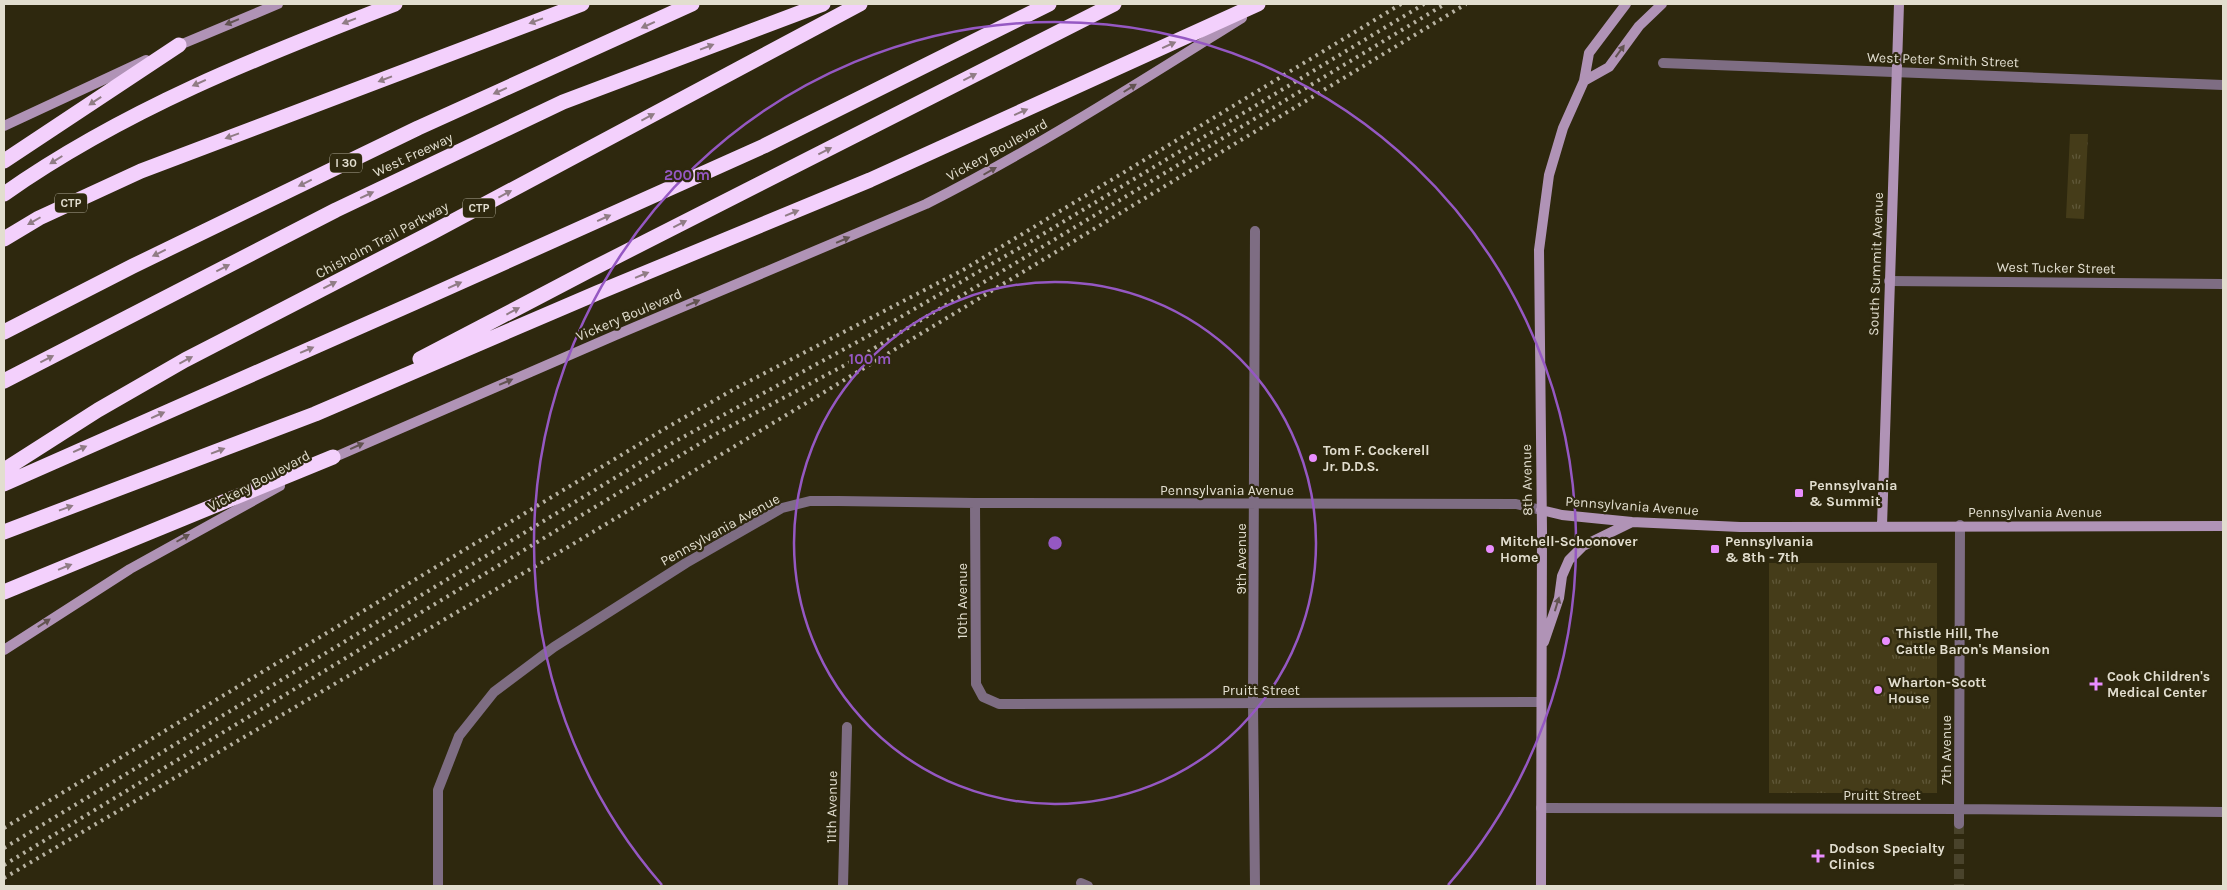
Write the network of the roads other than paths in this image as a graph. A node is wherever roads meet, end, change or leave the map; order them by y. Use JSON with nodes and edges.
{"nodes":[{"id":1,"x":278,"y":4,"type":"edge"},
{"id":2,"x":395,"y":4,"type":"edge"},
{"id":3,"x":582,"y":4,"type":"edge"},
{"id":4,"x":692,"y":4,"type":"edge"},
{"id":5,"x":823,"y":4,"type":"edge"},
{"id":6,"x":860,"y":4,"type":"edge"},
{"id":7,"x":1049,"y":4,"type":"edge"},
{"id":8,"x":1114,"y":4,"type":"edge"},
{"id":9,"x":1258,"y":4,"type":"edge"},
{"id":10,"x":1264,"y":4,"type":"edge"},
{"id":11,"x":1626,"y":4,"type":"edge"},
{"id":12,"x":1662,"y":4,"type":"edge"},
{"id":13,"x":1899,"y":4,"type":"edge"},
{"id":14,"x":179,"y":45,"type":"junction"},
{"id":15,"x":1663,"y":63,"type":"dead end"},
{"id":16,"x":1896,"y":72,"type":"junction"},
{"id":17,"x":1584,"y":81,"type":"junction"},
{"id":18,"x":2223,"y":85,"type":"edge"},
{"id":19,"x":4,"y":126,"type":"edge"},
{"id":20,"x":4,"y":161,"type":"edge"},
{"id":21,"x":4,"y":194,"type":"edge"},
{"id":22,"x":1255,"y":231,"type":"dead end"},
{"id":23,"x":4,"y":239,"type":"edge"},
{"id":24,"x":1889,"y":281,"type":"junction"},
{"id":25,"x":2223,"y":284,"type":"edge"},
{"id":26,"x":4,"y":332,"type":"edge"},
{"id":27,"x":4,"y":381,"type":"edge"},
{"id":28,"x":315,"y":414,"type":"junction"},
{"id":29,"x":332,"y":457,"type":"junction"},
{"id":30,"x":4,"y":470,"type":"edge"},
{"id":31,"x":4,"y":484,"type":"edge"},
{"id":32,"x":975,"y":503,"type":"junction"},
{"id":33,"x":1255,"y":504,"type":"junction"},
{"id":34,"x":1541,"y":510,"type":"junction"},
{"id":35,"x":1632,"y":522,"type":"junction"},
{"id":36,"x":1960,"y":525,"type":"junction"},
{"id":37,"x":1882,"y":526,"type":"junction"},
{"id":38,"x":2223,"y":526,"type":"edge"},
{"id":39,"x":4,"y":532,"type":"edge"},
{"id":40,"x":4,"y":592,"type":"edge"},
{"id":41,"x":4,"y":650,"type":"edge"},
{"id":42,"x":1542,"y":650,"type":"junction"},
{"id":43,"x":983,"y":697,"type":"joint"},
{"id":44,"x":1541,"y":702,"type":"junction"},
{"id":45,"x":1253,"y":704,"type":"junction"},
{"id":46,"x":847,"y":727,"type":"dead end"},
{"id":47,"x":1541,"y":808,"type":"junction"},
{"id":48,"x":1959,"y":809,"type":"junction"},
{"id":49,"x":2223,"y":812,"type":"edge"},
{"id":50,"x":1959,"y":824,"type":"tunnel mouth"},
{"id":51,"x":438,"y":886,"type":"edge"},
{"id":52,"x":843,"y":886,"type":"edge"},
{"id":53,"x":1255,"y":886,"type":"edge"},
{"id":54,"x":1541,"y":886,"type":"edge"}],
"edges":[{"from":1,"to":14,"type":"main road","one_way":true},
{"from":2,"to":21,"type":"highway","one_way":true},
{"from":3,"to":23,"type":"highway","number":"CTP","one_way":true},
{"from":4,"to":26,"type":"highway","name":"West Freeway","number":"I 30","one_way":true},
{"from":27,"to":5,"type":"highway","name":"West Freeway","one_way":true},
{"from":30,"to":6,"type":"highway","name":"Chisholm Trail Parkway","number":"CTP","one_way":true},
{"from":31,"to":7,"type":"highway","one_way":true},
{"from":28,"to":8,"type":"highway","one_way":true},
{"from":28,"to":9,"type":"highway","one_way":true},
{"from":29,"to":10,"type":"main road","name":"Vickery Boulevard","one_way":true},
{"from":11,"to":17,"type":"main road","name":"8th Avenue"},
{"from":17,"to":12,"type":"main road","one_way":true},
{"from":13,"to":16,"type":"main road","name":"South Summit Avenue"},
{"from":14,"to":19,"type":"main road"},
{"from":14,"to":20,"type":"highway","one_way":true},
{"from":15,"to":16,"type":"street","name":"West Peter Smith Street"},
{"from":16,"to":18,"type":"street","name":"West Peter Smith Street"},
{"from":16,"to":24,"type":"main road","name":"South Summit Avenue"},
{"from":17,"to":34,"type":"main road","name":"8th Avenue"},
{"from":22,"to":33,"type":"street","name":"9th Avenue"},
{"from":24,"to":25,"type":"street","name":"West Tucker Street"},
{"from":24,"to":37,"type":"main road","name":"South Summit Avenue"},
{"from":39,"to":28,"type":"highway","one_way":true},
{"from":40,"to":29,"type":"highway","one_way":true},
{"from":41,"to":29,"type":"main road","name":"Vickery Boulevard","one_way":true},
{"from":32,"to":33,"type":"street","name":"Pennsylvania Avenue"},
{"from":32,"to":43,"type":"street","name":"10th Avenue"},
{"from":32,"to":51,"type":"street","name":"Pennsylvania Avenue"},
{"from":33,"to":34,"type":"street","name":"Pennsylvania Avenue"},
{"from":33,"to":45,"type":"street","name":"9th Avenue"},
{"from":34,"to":35,"type":"main road","name":"Pennsylvania Avenue"},
{"from":34,"to":42,"type":"main road","name":"8th Avenue"},
{"from":35,"to":37,"type":"main road","name":"Pennsylvania Avenue"},
{"from":42,"to":35,"type":"main road","one_way":true},
{"from":36,"to":37,"type":"main road","name":"Pennsylvania Avenue"},
{"from":36,"to":38,"type":"main road","name":"Pennsylvania Avenue"},
{"from":36,"to":48,"type":"street","name":"7th Avenue"},
{"from":42,"to":44,"type":"main road","name":"8th Avenue"},
{"from":43,"to":45,"type":"street","name":"Pruitt Street"},
{"from":44,"to":45,"type":"street","name":"Pruitt Street"},
{"from":44,"to":47,"type":"main road","name":"8th Avenue"},
{"from":45,"to":53,"type":"street","name":"9th Avenue"},
{"from":46,"to":52,"type":"street","name":"11th Avenue"},
{"from":47,"to":48,"type":"street","name":"Pruitt Street"},
{"from":47,"to":54,"type":"main road","name":"8th Avenue"},
{"from":48,"to":49,"type":"street","name":"Pruitt Street"},
{"from":48,"to":50,"type":"street","name":"7th Avenue"}]}
